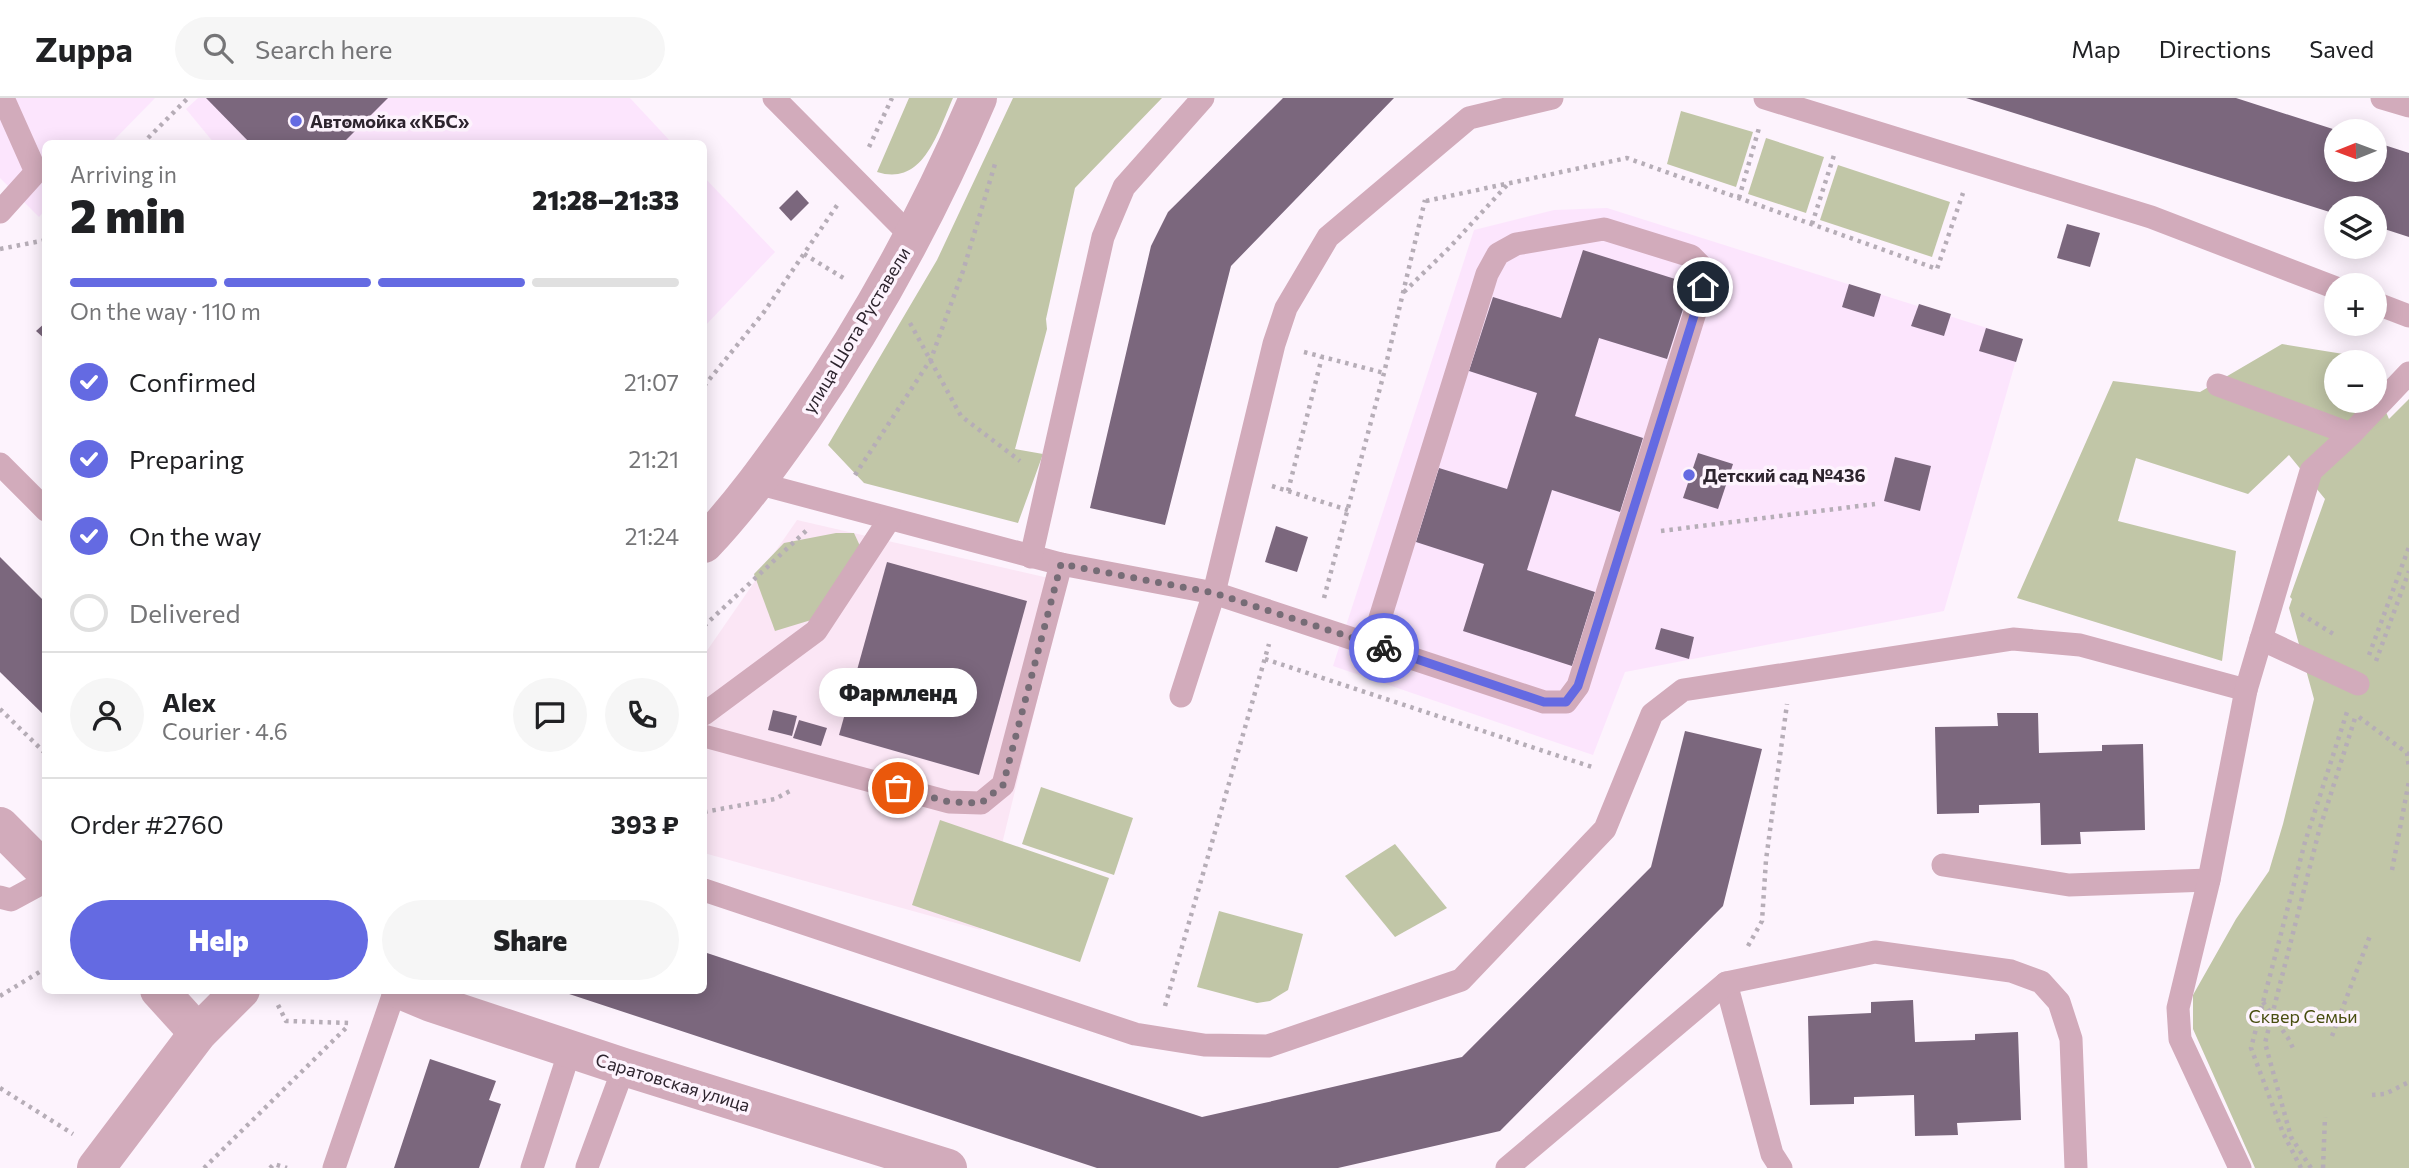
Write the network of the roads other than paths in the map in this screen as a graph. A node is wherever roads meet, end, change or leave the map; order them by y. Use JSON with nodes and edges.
{"nodes":[{"id":1,"x":2,"y":98,"type":"edge"},
{"id":2,"x":774,"y":98,"type":"edge"},
{"id":3,"x":978,"y":98,"type":"edge"},
{"id":4,"x":1203,"y":98,"type":"edge"},
{"id":5,"x":1552,"y":98,"type":"edge"},
{"id":6,"x":2382,"y":98,"type":"edge"},
{"id":7,"x":1766,"y":99,"type":"edge"},
{"id":8,"x":2409,"y":106,"type":"edge"},
{"id":9,"x":799,"y":109,"type":"edge"},
{"id":10,"x":0,"y":212,"type":"edge"},
{"id":11,"x":912,"y":237,"type":"junction"},
{"id":12,"x":2324,"y":283,"type":"edge"},
{"id":13,"x":2387,"y":308,"type":"edge"},
{"id":14,"x":2409,"y":316,"type":"edge"},
{"id":15,"x":2409,"y":373,"type":"edge"},
{"id":16,"x":2218,"y":385,"type":"dead end"},
{"id":17,"x":2351,"y":434,"type":"junction"},
{"id":18,"x":0,"y":464,"type":"edge"},
{"id":19,"x":757,"y":483,"type":"junction"},
{"id":20,"x":42,"y":506,"type":"edge"},
{"id":21,"x":889,"y":520,"type":"junction"},
{"id":22,"x":707,"y":541,"type":"edge"},
{"id":23,"x":1031,"y":556,"type":"junction"},
{"id":24,"x":1061,"y":564,"type":"junction"},
{"id":25,"x":1214,"y":593,"type":"junction"},
{"id":26,"x":2262,"y":639,"type":"junction"},
{"id":27,"x":1372,"y":644,"type":"junction"},
{"id":28,"x":2358,"y":684,"type":"road end"},
{"id":29,"x":2246,"y":690,"type":"junction"},
{"id":30,"x":1181,"y":696,"type":"dead end"},
{"id":31,"x":707,"y":712,"type":"edge"},
{"id":32,"x":707,"y":737,"type":"edge"},
{"id":33,"x":0,"y":826,"type":"edge"},
{"id":34,"x":1943,"y":865,"type":"dead end"},
{"id":35,"x":42,"y":868,"type":"edge"},
{"id":36,"x":2209,"y":880,"type":"junction"},
{"id":37,"x":42,"y":883,"type":"edge"},
{"id":38,"x":707,"y":891,"type":"edge"},
{"id":39,"x":0,"y":897,"type":"edge"},
{"id":40,"x":1726,"y":983,"type":"junction"},
{"id":41,"x":163,"y":994,"type":"edge"},
{"id":42,"x":237,"y":994,"type":"edge"},
{"id":43,"x":418,"y":994,"type":"edge"},
{"id":44,"x":198,"y":1033,"type":"junction"},
{"id":45,"x":570,"y":1050,"type":"junction"},
{"id":46,"x":624,"y":1067,"type":"junction"},
{"id":47,"x":99,"y":1164,"type":"edge"},
{"id":48,"x":587,"y":1167,"type":"edge"},
{"id":49,"x":334,"y":1168,"type":"edge"},
{"id":50,"x":532,"y":1168,"type":"edge"},
{"id":51,"x":948,"y":1168,"type":"edge"},
{"id":52,"x":1507,"y":1168,"type":"edge"},
{"id":53,"x":1781,"y":1168,"type":"edge"},
{"id":54,"x":2076,"y":1168,"type":"edge"},
{"id":55,"x":2240,"y":1168,"type":"edge"}],
"edges":[{"from":1,"to":10,"type":"lane"},
{"from":2,"to":9,"type":"lane"},
{"from":3,"to":11,"type":"street","name":"улица Шота Руставели"},
{"from":4,"to":23,"type":"lane"},
{"from":5,"to":25,"type":"lane"},
{"from":6,"to":8,"type":"lane"},
{"from":7,"to":12,"type":"lane"},
{"from":9,"to":11,"type":"lane"},
{"from":11,"to":19,"type":"street","name":"улица Шота Руставели"},
{"from":13,"to":14,"type":"lane"},
{"from":15,"to":17,"type":"lane"},
{"from":16,"to":17,"type":"lane"},
{"from":17,"to":26,"type":"lane"},
{"from":18,"to":20,"type":"lane"},
{"from":19,"to":21,"type":"lane"},
{"from":19,"to":22,"type":"street","name":"улица Шота Руставели"},
{"from":21,"to":23,"type":"lane"},
{"from":21,"to":31,"type":"lane"},
{"from":23,"to":24,"type":"lane"},
{"from":24,"to":25,"type":"lane"},
{"from":24,"to":32,"type":"lane"},
{"from":25,"to":27,"type":"lane"},
{"from":25,"to":30,"type":"lane"},
{"from":26,"to":28,"type":"lane"},
{"from":26,"to":29,"type":"lane"},
{"from":27,"to":27,"type":"lane"},
{"from":29,"to":36,"type":"lane"},
{"from":29,"to":38,"type":"lane"},
{"from":33,"to":35,"type":"street"},
{"from":34,"to":36,"type":"lane"},
{"from":36,"to":55,"type":"lane"},
{"from":37,"to":39,"type":"lane"},
{"from":40,"to":52,"type":"lane"},
{"from":40,"to":53,"type":"lane"},
{"from":40,"to":54,"type":"lane"},
{"from":41,"to":44,"type":"street"},
{"from":42,"to":44,"type":"street"},
{"from":43,"to":45,"type":"street","name":"Саратовская улица"},
{"from":43,"to":49,"type":"lane"},
{"from":44,"to":47,"type":"street"},
{"from":45,"to":46,"type":"street","name":"Саратовская улица"},
{"from":45,"to":50,"type":"lane"},
{"from":46,"to":48,"type":"lane"},
{"from":46,"to":51,"type":"street","name":"Саратовская улица"}]}
